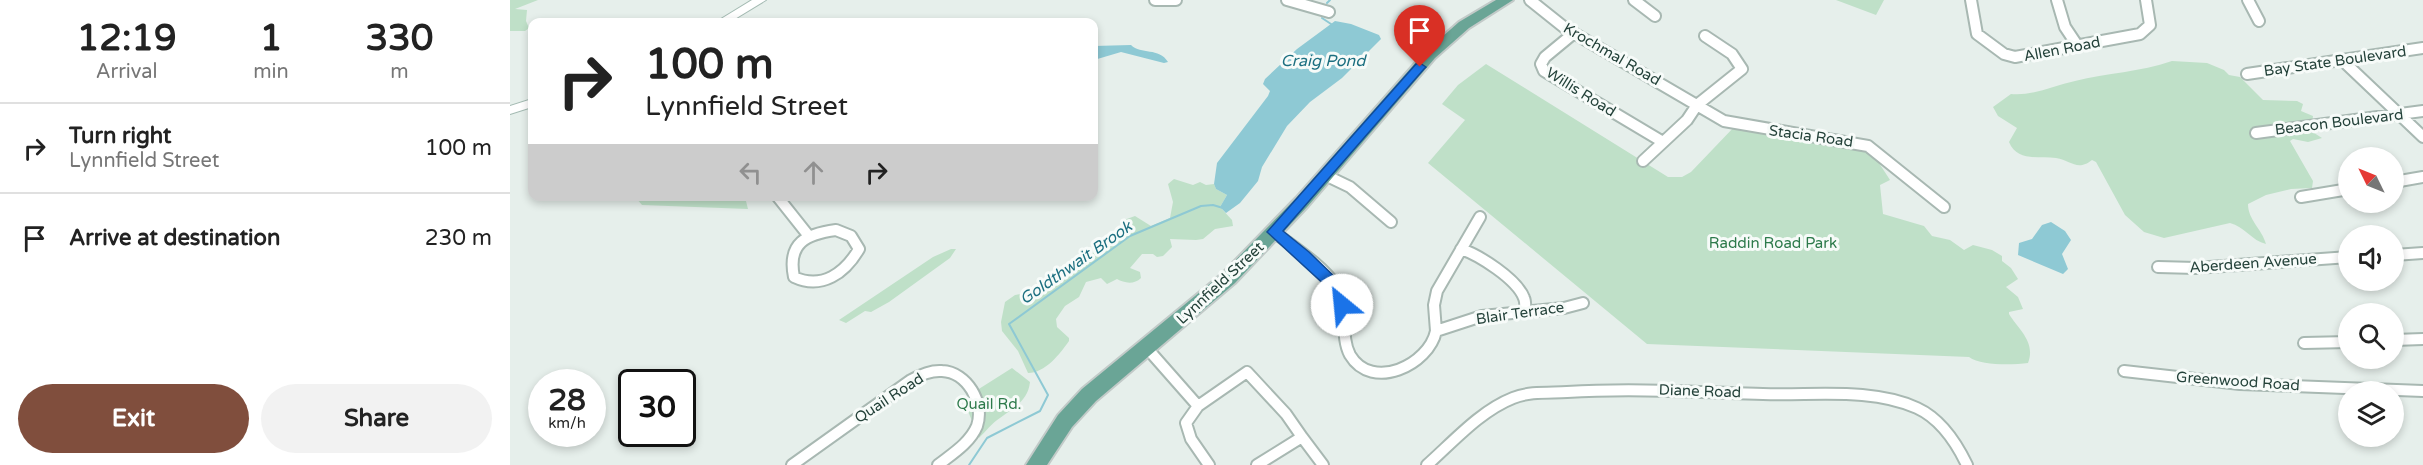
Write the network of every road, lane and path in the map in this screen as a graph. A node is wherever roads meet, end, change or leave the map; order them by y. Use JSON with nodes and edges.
{"nodes":[{"id":1,"x":760,"y":0,"type":"edge"},
{"id":2,"x":1155,"y":0,"type":"edge"},
{"id":3,"x":1176,"y":0,"type":"edge"},
{"id":4,"x":1287,"y":0,"type":"edge"},
{"id":5,"x":1506,"y":0,"type":"edge"},
{"id":6,"x":1530,"y":0,"type":"edge"},
{"id":7,"x":1634,"y":0,"type":"edge"},
{"id":8,"x":1971,"y":0,"type":"edge"},
{"id":9,"x":2056,"y":0,"type":"edge"},
{"id":10,"x":2146,"y":0,"type":"edge"},
{"id":11,"x":2248,"y":0,"type":"edge"},
{"id":12,"x":1329,"y":12,"type":"dead end"},
{"id":13,"x":1655,"y":16,"type":"dead end"},
{"id":14,"x":729,"y":18,"type":"edge"},
{"id":15,"x":2259,"y":21,"type":"dead end"},
{"id":16,"x":1574,"y":33,"type":"junction"},
{"id":17,"x":1705,"y":36,"type":"dead end"},
{"id":18,"x":2077,"y":45,"type":"junction"},
{"id":19,"x":2423,"y":48,"type":"edge"},
{"id":20,"x":2342,"y":60,"type":"junction"},
{"id":21,"x":2247,"y":74,"type":"dead end"},
{"id":22,"x":528,"y":104,"type":"edge"},
{"id":23,"x":1696,"y":105,"type":"junction"},
{"id":24,"x":510,"y":110,"type":"edge"},
{"id":25,"x":2423,"y":111,"type":"edge"},
{"id":26,"x":2400,"y":114,"type":"junction"},
{"id":27,"x":2256,"y":132,"type":"dead end"},
{"id":28,"x":2423,"y":137,"type":"edge"},
{"id":29,"x":1663,"y":142,"type":"junction"},
{"id":30,"x":1643,"y":161,"type":"dead end"},
{"id":31,"x":1325,"y":175,"type":"junction"},
{"id":32,"x":2423,"y":177,"type":"edge"},
{"id":33,"x":2404,"y":180,"type":"edge"},
{"id":34,"x":2338,"y":191,"type":"edge"},
{"id":35,"x":2301,"y":197,"type":"dead end"},
{"id":36,"x":781,"y":201,"type":"edge"},
{"id":37,"x":1944,"y":207,"type":"dead end"},
{"id":38,"x":1480,"y":217,"type":"dead end"},
{"id":39,"x":1391,"y":222,"type":"dead end"},
{"id":40,"x":1274,"y":232,"type":"junction"},
{"id":41,"x":808,"y":235,"type":"junction"},
{"id":42,"x":1461,"y":249,"type":"junction"},
{"id":43,"x":2423,"y":253,"type":"edge"},
{"id":44,"x":2404,"y":254,"type":"edge"},
{"id":45,"x":2338,"y":258,"type":"edge"},
{"id":46,"x":2158,"y":267,"type":"dead end"},
{"id":47,"x":1583,"y":303,"type":"dead end"},
{"id":48,"x":1525,"y":312,"type":"junction"},
{"id":49,"x":1436,"y":331,"type":"junction"},
{"id":50,"x":2423,"y":339,"type":"edge"},
{"id":51,"x":2404,"y":340,"type":"edge"},
{"id":52,"x":2338,"y":342,"type":"edge"},
{"id":53,"x":2304,"y":343,"type":"dead end"},
{"id":54,"x":1146,"y":347,"type":"junction"},
{"id":55,"x":2124,"y":371,"type":"dead end"},
{"id":56,"x":2423,"y":391,"type":"edge"},
{"id":57,"x":1198,"y":406,"type":"junction"},
{"id":58,"x":1302,"y":437,"type":"junction"},
{"id":59,"x":792,"y":465,"type":"edge"},
{"id":60,"x":938,"y":465,"type":"edge"},
{"id":61,"x":1036,"y":465,"type":"edge"},
{"id":62,"x":1209,"y":465,"type":"edge"},
{"id":63,"x":1257,"y":465,"type":"edge"},
{"id":64,"x":1323,"y":465,"type":"edge"},
{"id":65,"x":1427,"y":465,"type":"edge"},
{"id":66,"x":1967,"y":465,"type":"edge"}],
"edges":[{"from":1,"to":14,"type":"street"},
{"from":2,"to":3,"type":"street"},
{"from":4,"to":12,"type":"street"},
{"from":5,"to":31,"type":"main road","name":"Lynnfield Street"},
{"from":6,"to":16,"type":"street","name":"Krochmal Road"},
{"from":7,"to":13,"type":"street"},
{"from":8,"to":18,"type":"street","name":"Allen Road"},
{"from":9,"to":18,"type":"street"},
{"from":10,"to":18,"type":"street","name":"Allen Road"},
{"from":11,"to":15,"type":"street"},
{"from":16,"to":23,"type":"street","name":"Krochmal Road"},
{"from":16,"to":29,"type":"street","name":"Willis Road"},
{"from":17,"to":23,"type":"street"},
{"from":19,"to":20,"type":"street","name":"Bay State Boulevard"},
{"from":20,"to":21,"type":"street","name":"Bay State Boulevard"},
{"from":20,"to":26,"type":"street"},
{"from":22,"to":24,"type":"street"},
{"from":23,"to":29,"type":"street"},
{"from":23,"to":37,"type":"street","name":"Stacia Road"},
{"from":25,"to":26,"type":"street","name":"Beacon Boulevard"},
{"from":26,"to":27,"type":"street","name":"Beacon Boulevard"},
{"from":26,"to":28,"type":"street"},
{"from":29,"to":30,"type":"street"},
{"from":31,"to":39,"type":"street"},
{"from":31,"to":40,"type":"main road","name":"Lynnfield Street"},
{"from":32,"to":33,"type":"street"},
{"from":34,"to":35,"type":"street"},
{"from":36,"to":41,"type":"street"},
{"from":38,"to":42,"type":"street"},
{"from":40,"to":49,"type":"street"},
{"from":40,"to":54,"type":"main road","name":"Lynnfield Street"},
{"from":41,"to":41,"type":"street"},
{"from":42,"to":48,"type":"street"},
{"from":42,"to":49,"type":"street"},
{"from":43,"to":44,"type":"street"},
{"from":45,"to":46,"type":"street","name":"Aberdeen Avenue"},
{"from":47,"to":48,"type":"street","name":"Blair Terrace"},
{"from":48,"to":49,"type":"street","name":"Blair Terrace"},
{"from":50,"to":51,"type":"street"},
{"from":52,"to":53,"type":"street"},
{"from":54,"to":57,"type":"street"},
{"from":54,"to":61,"type":"main road","name":"Lynnfield Street"},
{"from":55,"to":56,"type":"street","name":"Greenwood Road"},
{"from":57,"to":58,"type":"street"},
{"from":57,"to":62,"type":"street"},
{"from":58,"to":63,"type":"street"},
{"from":58,"to":64,"type":"street"},
{"from":59,"to":60,"type":"street","name":"Quail Road"},
{"from":65,"to":66,"type":"street","name":"Diane Road"}]}
